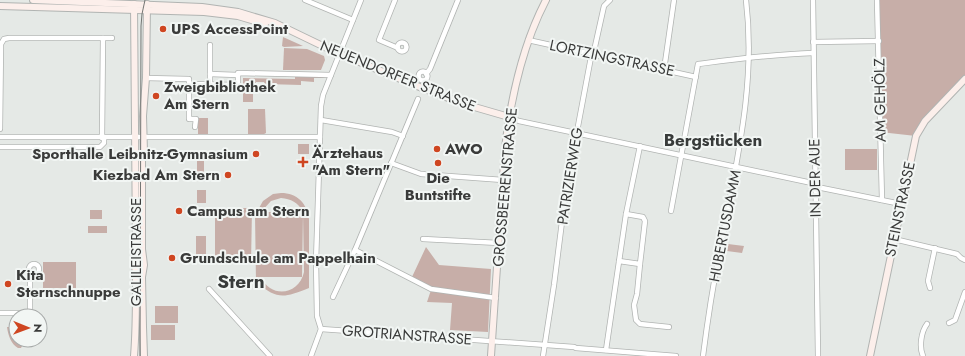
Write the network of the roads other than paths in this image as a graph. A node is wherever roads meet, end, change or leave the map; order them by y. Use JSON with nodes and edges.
{"nodes":[{"id":1,"x":33,"y":0,"type":"edge"},
{"id":2,"x":41,"y":0,"type":"edge"},
{"id":3,"x":305,"y":0,"type":"edge"},
{"id":4,"x":361,"y":0,"type":"edge"},
{"id":5,"x":395,"y":0,"type":"edge"},
{"id":6,"x":458,"y":0,"type":"edge"},
{"id":7,"x":546,"y":0,"type":"edge"},
{"id":8,"x":610,"y":0,"type":"edge"},
{"id":9,"x":674,"y":0,"type":"edge"},
{"id":10,"x":746,"y":0,"type":"edge"},
{"id":11,"x":813,"y":0,"type":"edge"},
{"id":12,"x":878,"y":0,"type":"edge"},
{"id":13,"x":9,"y":3,"type":"edge"},
{"id":14,"x":0,"y":6,"type":"edge"},
{"id":15,"x":41,"y":7,"type":"junction"},
{"id":16,"x":134,"y":7,"type":"junction"},
{"id":17,"x":147,"y":7,"type":"junction"},
{"id":18,"x":353,"y":20,"type":"junction"},
{"id":19,"x":103,"y":38,"type":"junction"},
{"id":20,"x":112,"y":38,"type":"dead end"},
{"id":21,"x":528,"y":40,"type":"junction"},
{"id":22,"x":879,"y":41,"type":"junction"},
{"id":23,"x":813,"y":42,"type":"junction"},
{"id":24,"x":210,"y":45,"type":"dead end"},
{"id":25,"x":398,"y":48,"type":"dead end"},
{"id":26,"x":813,"y":53,"type":"junction"},
{"id":27,"x":339,"y":54,"type":"junction"},
{"id":28,"x":592,"y":54,"type":"junction"},
{"id":29,"x":749,"y":57,"type":"junction"},
{"id":30,"x":664,"y":70,"type":"junction"},
{"id":31,"x":210,"y":74,"type":"junction"},
{"id":32,"x":216,"y":74,"type":"junction"},
{"id":33,"x":426,"y":74,"type":"dead end"},
{"id":34,"x":223,"y":75,"type":"junction"},
{"id":35,"x":229,"y":75,"type":"junction"},
{"id":36,"x":238,"y":75,"type":"junction"},
{"id":37,"x":331,"y":75,"type":"junction"},
{"id":38,"x":696,"y":77,"type":"junction"},
{"id":39,"x":146,"y":78,"type":"junction"},
{"id":40,"x":965,"y":79,"type":"edge"},
{"id":41,"x":189,"y":84,"type":"junction"},
{"id":42,"x":210,"y":85,"type":"junction"},
{"id":43,"x":216,"y":85,"type":"junction"},
{"id":44,"x":223,"y":85,"type":"junction"},
{"id":45,"x":229,"y":85,"type":"junction"},
{"id":46,"x":418,"y":99,"type":"dead end"},
{"id":47,"x":509,"y":117,"type":"junction"},
{"id":48,"x":321,"y":120,"type":"junction"},
{"id":49,"x":195,"y":127,"type":"dead end"},
{"id":50,"x":0,"y":129,"type":"edge"},
{"id":51,"x":576,"y":133,"type":"junction"},
{"id":52,"x":402,"y":136,"type":"junction"},
{"id":53,"x":0,"y":137,"type":"edge"},
{"id":54,"x":320,"y":137,"type":"junction"},
{"id":55,"x":103,"y":138,"type":"junction"},
{"id":56,"x":134,"y":138,"type":"junction"},
{"id":57,"x":144,"y":138,"type":"junction"},
{"id":58,"x":640,"y":146,"type":"junction"},
{"id":59,"x":0,"y":147,"type":"edge"},
{"id":60,"x":682,"y":155,"type":"junction"},
{"id":61,"x":392,"y":163,"type":"junction"},
{"id":62,"x":737,"y":167,"type":"junction"},
{"id":63,"x":503,"y":180,"type":"junction"},
{"id":64,"x":815,"y":185,"type":"junction"},
{"id":65,"x":882,"y":200,"type":"junction"},
{"id":66,"x":901,"y":204,"type":"junction"},
{"id":67,"x":671,"y":210,"type":"dead end"},
{"id":68,"x":626,"y":214,"type":"junction"},
{"id":69,"x":422,"y":239,"type":"dead end"},
{"id":70,"x":894,"y":239,"type":"junction"},
{"id":71,"x":499,"y":243,"type":"junction"},
{"id":72,"x":936,"y":248,"type":"junction"},
{"id":73,"x":355,"y":250,"type":"junction"},
{"id":74,"x":965,"y":260,"type":"edge"},
{"id":75,"x":618,"y":261,"type":"junction"},
{"id":76,"x":640,"y":264,"type":"junction"},
{"id":77,"x":30,"y":272,"type":"dead end"},
{"id":78,"x":930,"y":288,"type":"dead end"},
{"id":79,"x":210,"y":289,"type":"dead end"},
{"id":80,"x":965,"y":292,"type":"edge"},
{"id":81,"x":333,"y":297,"type":"dead end"},
{"id":82,"x":496,"y":298,"type":"junction"},
{"id":83,"x":0,"y":313,"type":"edge"},
{"id":84,"x":949,"y":323,"type":"dead end"},
{"id":85,"x":927,"y":324,"type":"dead end"},
{"id":86,"x":669,"y":327,"type":"dead end"},
{"id":87,"x":321,"y":329,"type":"junction"},
{"id":88,"x":492,"y":342,"type":"junction"},
{"id":89,"x":545,"y":345,"type":"junction"},
{"id":90,"x":606,"y":350,"type":"junction"},
{"id":91,"x":134,"y":356,"type":"edge"},
{"id":92,"x":144,"y":356,"type":"edge"},
{"id":93,"x":270,"y":356,"type":"edge"},
{"id":94,"x":311,"y":356,"type":"edge"},
{"id":95,"x":492,"y":356,"type":"edge"},
{"id":96,"x":543,"y":356,"type":"edge"},
{"id":97,"x":676,"y":356,"type":"edge"},
{"id":98,"x":702,"y":356,"type":"edge"},
{"id":99,"x":818,"y":356,"type":"edge"},
{"id":100,"x":870,"y":356,"type":"edge"},
{"id":101,"x":923,"y":356,"type":"edge"}],
"edges":[{"from":1,"to":2,"type":"street","name":"NEUENDORFER STRASSE"},
{"from":2,"to":15,"type":"street"},
{"from":2,"to":16,"type":"street","name":"NEUENDORFER STRASSE"},
{"from":3,"to":18,"type":"street"},
{"from":4,"to":18,"type":"street"},
{"from":5,"to":25,"type":"street"},
{"from":6,"to":33,"type":"street"},
{"from":7,"to":21,"type":"street","name":"GROSSBEERENSTRASSE"},
{"from":8,"to":28,"type":"street","name":"PATRIZIERWEG"},
{"from":9,"to":30,"type":"street"},
{"from":10,"to":29,"type":"street","name":"HUBERTUSDAMM"},
{"from":11,"to":23,"type":"street","name":"IN DER AUE"},
{"from":12,"to":22,"type":"street","name":"AM GEHÖLZ"},
{"from":13,"to":14,"type":"street","name":"NEUENDORFER STRASSE"},
{"from":13,"to":15,"type":"street","name":"NEUENDORFER STRASSE"},
{"from":15,"to":16,"type":"street","name":"NEUENDORFER STRASSE"},
{"from":16,"to":17,"type":"street","name":"NEUENDORFER STRASSE"},
{"from":16,"to":56,"type":"street","name":"GALILEISTRASSE"},
{"from":17,"to":27,"type":"street","name":"NEUENDORFER STRASSE"},
{"from":17,"to":39,"type":"street","name":"GALILEISTRASSE"},
{"from":18,"to":27,"type":"street"},
{"from":19,"to":20,"type":"street"},
{"from":19,"to":50,"type":"street"},
{"from":19,"to":55,"type":"street"},
{"from":21,"to":28,"type":"street","name":"LORTZINGSTRASSE"},
{"from":21,"to":47,"type":"street","name":"GROSSBEERENSTRASSE"},
{"from":22,"to":23,"type":"street"},
{"from":22,"to":65,"type":"street","name":"AM GEHÖLZ"},
{"from":23,"to":26,"type":"street","name":"IN DER AUE"},
{"from":24,"to":31,"type":"street"},
{"from":26,"to":29,"type":"street"},
{"from":26,"to":64,"type":"street","name":"IN DER AUE"},
{"from":27,"to":37,"type":"street"},
{"from":27,"to":47,"type":"street","name":"NEUENDORFER STRASSE"},
{"from":28,"to":30,"type":"street","name":"LORTZINGSTRASSE"},
{"from":28,"to":51,"type":"street","name":"PATRIZIERWEG"},
{"from":29,"to":38,"type":"street"},
{"from":29,"to":62,"type":"street","name":"HUBERTUSDAMM"},
{"from":30,"to":38,"type":"street","name":"LORTZINGSTRASSE"},
{"from":31,"to":32,"type":"street"},
{"from":31,"to":42,"type":"street"},
{"from":32,"to":34,"type":"street"},
{"from":32,"to":43,"type":"street"},
{"from":34,"to":35,"type":"street"},
{"from":34,"to":44,"type":"street"},
{"from":35,"to":36,"type":"street"},
{"from":35,"to":45,"type":"street"},
{"from":36,"to":37,"type":"street"},
{"from":36,"to":45,"type":"street"},
{"from":37,"to":48,"type":"street"},
{"from":38,"to":60,"type":"street"},
{"from":39,"to":41,"type":"street"},
{"from":39,"to":57,"type":"street","name":"GALILEISTRASSE"},
{"from":40,"to":66,"type":"street","name":"STEINSTRASSE"},
{"from":41,"to":42,"type":"street"},
{"from":41,"to":49,"type":"street"},
{"from":42,"to":43,"type":"street"},
{"from":43,"to":44,"type":"street"},
{"from":44,"to":45,"type":"street"},
{"from":46,"to":52,"type":"street"},
{"from":47,"to":51,"type":"street"},
{"from":47,"to":63,"type":"street","name":"GROSSBEERENSTRASSE"},
{"from":48,"to":52,"type":"street"},
{"from":48,"to":54,"type":"street"},
{"from":51,"to":58,"type":"street"},
{"from":51,"to":89,"type":"street","name":"PATRIZIERWEG"},
{"from":52,"to":61,"type":"street"},
{"from":53,"to":55,"type":"street"},
{"from":54,"to":57,"type":"street"},
{"from":54,"to":87,"type":"street"},
{"from":55,"to":56,"type":"street"},
{"from":55,"to":59,"type":"street"},
{"from":56,"to":57,"type":"street"},
{"from":56,"to":91,"type":"street","name":"GALILEISTRASSE"},
{"from":57,"to":92,"type":"street","name":"GALILEISTRASSE"},
{"from":58,"to":60,"type":"street"},
{"from":58,"to":68,"type":"street"},
{"from":60,"to":62,"type":"street"},
{"from":60,"to":67,"type":"street"},
{"from":61,"to":63,"type":"street"},
{"from":61,"to":73,"type":"street"},
{"from":62,"to":64,"type":"street"},
{"from":62,"to":98,"type":"street","name":"HUBERTUSDAMM"},
{"from":63,"to":71,"type":"street","name":"GROSSBEERENSTRASSE"},
{"from":64,"to":65,"type":"street"},
{"from":64,"to":99,"type":"street","name":"IN DER AUE"},
{"from":65,"to":66,"type":"street"},
{"from":66,"to":70,"type":"street","name":"STEINSTRASSE"},
{"from":68,"to":75,"type":"street"},
{"from":68,"to":76,"type":"street"},
{"from":69,"to":71,"type":"street"},
{"from":70,"to":72,"type":"street"},
{"from":70,"to":100,"type":"street","name":"STEINSTRASSE"},
{"from":71,"to":82,"type":"street","name":"GROSSBEERENSTRASSE"},
{"from":72,"to":74,"type":"street"},
{"from":72,"to":78,"type":"street"},
{"from":73,"to":81,"type":"street"},
{"from":73,"to":82,"type":"street"},
{"from":75,"to":76,"type":"street"},
{"from":75,"to":90,"type":"street"},
{"from":76,"to":86,"type":"street"},
{"from":77,"to":83,"type":"street"},
{"from":79,"to":93,"type":"street"},
{"from":80,"to":84,"type":"street"},
{"from":82,"to":88,"type":"street","name":"GROSSBEERENSTRASSE"},
{"from":85,"to":101,"type":"street"},
{"from":87,"to":88,"type":"street","name":"GROTRIANSTRASSE"},
{"from":87,"to":94,"type":"street"},
{"from":88,"to":89,"type":"street","name":"GROTRIANSTRASSE"},
{"from":88,"to":95,"type":"street","name":"GROSSBEERENSTRASSE"},
{"from":89,"to":90,"type":"street","name":"GROTRIANSTRASSE"},
{"from":89,"to":96,"type":"street","name":"PATRIZIERWEG"},
{"from":90,"to":97,"type":"street","name":"GROTRIANSTRASSE"}]}
